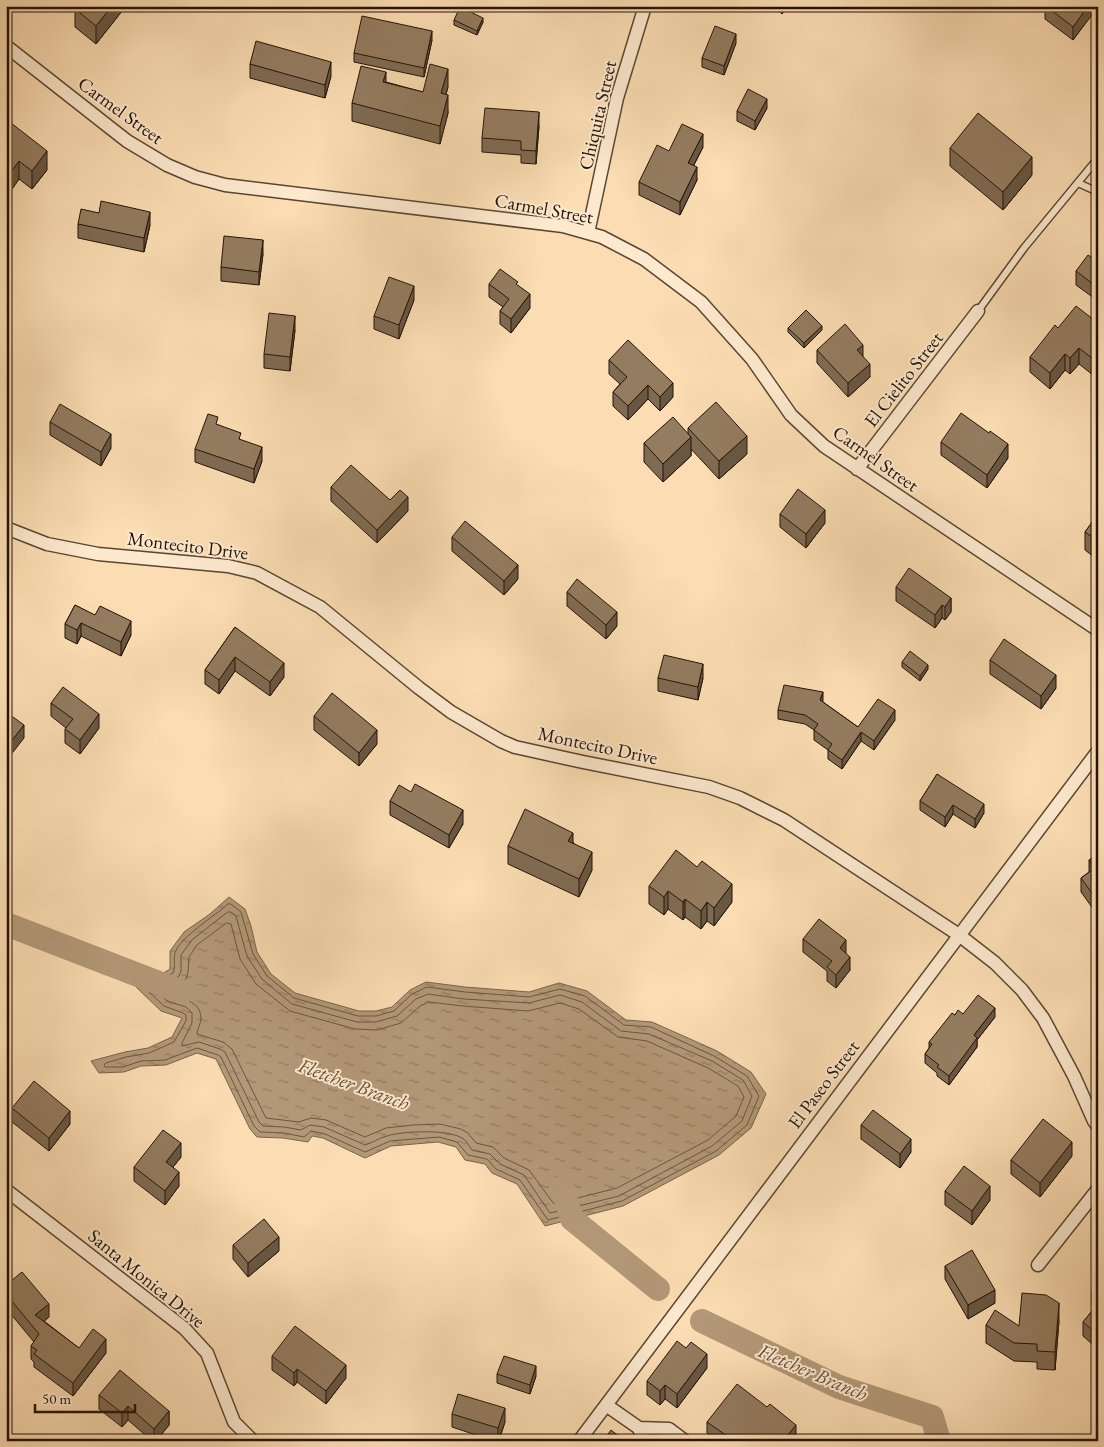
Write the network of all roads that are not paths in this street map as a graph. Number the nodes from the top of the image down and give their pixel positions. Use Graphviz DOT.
graph roads {
  1 [pos="645,6"];
  2 [pos="6,46"];
  3 [pos="1094,163"];
  4 [pos="1078,183"];
  5 [pos="1098,192"];
  6 [pos="588,233"];
  7 [pos="978,311"];
  8 [pos="857,469"];
  9 [pos="6,528"];
  10 [pos="1098,630"];
  11 [pos="1098,751"];
  12 [pos="959,935"];
  13 [pos="1098,1126"];
  14 [pos="1098,1188"];
  15 [pos="6,1190"];
  16 [pos="1038,1265"];
  17 [pos="606,1405"];
  18 [pos="640,1428"];
  19 [pos="253,1441"];
  20 [pos="579,1441"];
  21 [pos="643,1441"];
  22 [pos="685,1441"];
  1 -- 6 [label="street, Chiquita Street"];
  2 -- 6 [label="street, Carmel Street"];
  3 -- 4 [label="lane"];
  4 -- 5 [label="lane"];
  4 -- 7 [label="lane"];
  6 -- 8 [label="street, Carmel Street"];
  7 -- 8 [label="street, El Cielito Street"];
  8 -- 10 [label="street, Carmel Street"];
  9 -- 12 [label="street, Montecito Drive"];
  11 -- 12 [label="street, El Paseo Street"];
  12 -- 13 [label="street, Montecito Drive"];
  12 -- 17 [label="street, El Paseo Street"];
  14 -- 16 [label="street"];
  15 -- 19 [label="street, Santa Monica Drive"];
  17 -- 18 [label="street"];
  17 -- 20 [label="street, El Paseo Street"];
  18 -- 21 [label="street"];
  18 -- 22 [label="street"];
}
